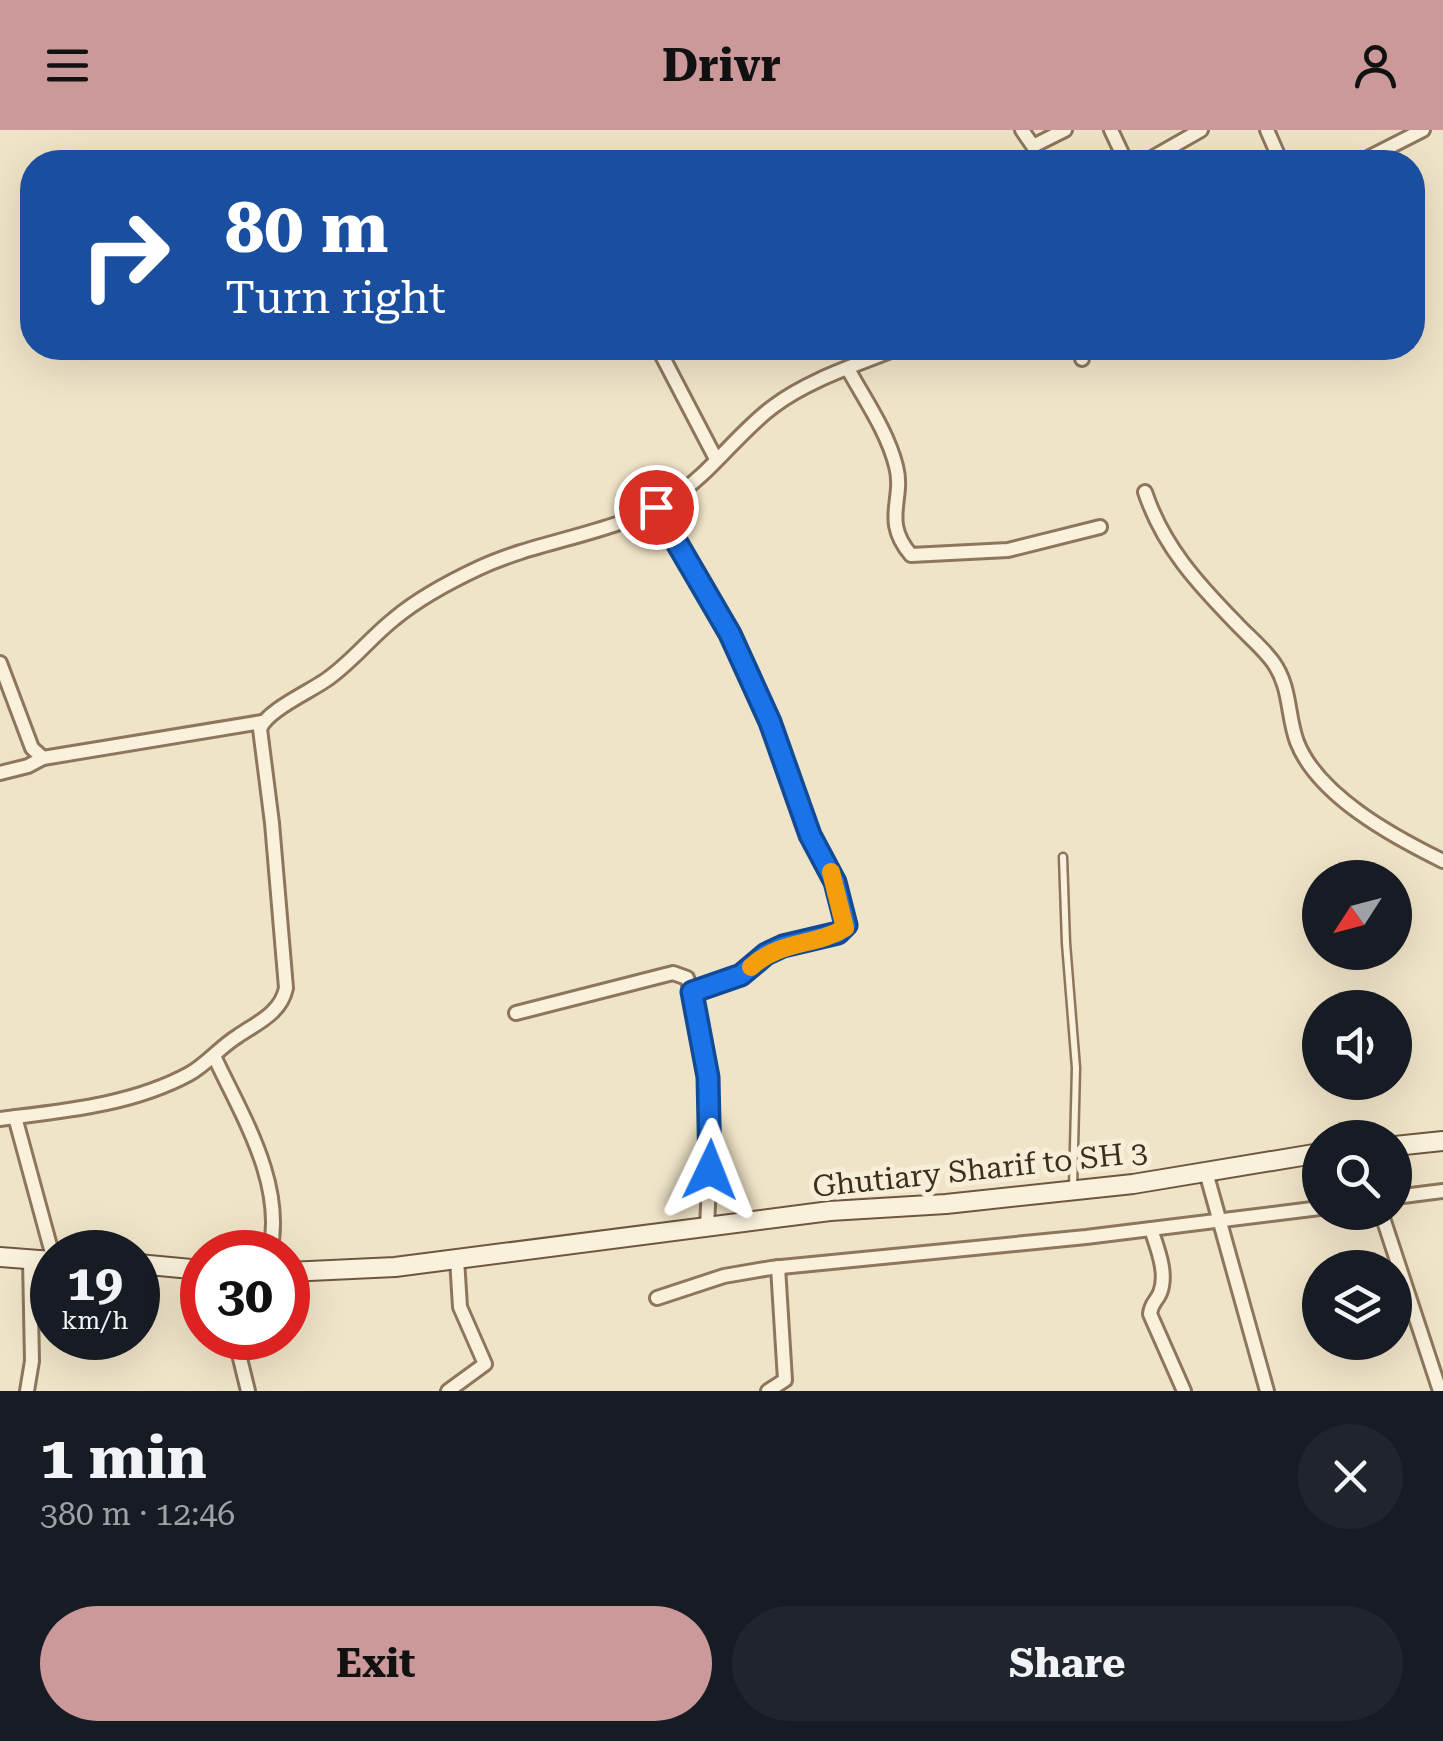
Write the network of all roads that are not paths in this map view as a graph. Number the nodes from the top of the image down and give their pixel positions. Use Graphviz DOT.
graph roads {
  1 [pos="1022,130"];
  2 [pos="1065,130"];
  3 [pos="1201,130"];
  4 [pos="1423,130"];
  5 [pos="1166,150"];
  6 [pos="1384,150"];
  7 [pos="664,360"];
  8 [pos="868,360"];
  9 [pos="848,368"];
  10 [pos="716,459"];
  11 [pos="1145,492"];
  12 [pos="656,507"];
  13 [pos="1100,527"];
  14 [pos="0,662"];
  15 [pos="262,722"];
  16 [pos="43,758"];
  17 [pos="0,772"];
  18 [pos="1063,857"];
  19 [pos="1443,861"];
  20 [pos="692,992"];
  21 [pos="516,1014"];
  22 [pos="214,1056"];
  23 [pos="7,1118"];
  24 [pos="1443,1141"];
  25 [pos="1412,1144"];
  26 [pos="1302,1157"];
  27 [pos="1209,1177"];
  28 [pos="1073,1188"];
  29 [pos="1443,1191"];
  30 [pos="1412,1196"];
  31 [pos="1302,1209"];
  32 [pos="1219,1215"];
  33 [pos="707,1228"];
  34 [pos="1151,1229"];
  35 [pos="44,1230"];
  36 [pos="272,1230"];
  37 [pos="1387,1230"];
  38 [pos="0,1256"];
  39 [pos="456,1259"];
  40 [pos="30,1260"];
  41 [pos="778,1267"];
  42 [pos="310,1271"];
  43 [pos="658,1298"];
  44 [pos="32,1360"];
  45 [pos="240,1360"];
  46 [pos="28,1391"];
  47 [pos="248,1391"];
  48 [pos="448,1391"];
  49 [pos="768,1391"];
  50 [pos="1184,1391"];
  51 [pos="1267,1391"];
  52 [pos="1440,1391"];
  1 -- 2 [label="street"];
  3 -- 5 [label="street"];
  4 -- 6 [label="street"];
  7 -- 10 [label="street"];
  8 -- 9 [label="street"];
  9 -- 10 [label="street"];
  9 -- 13 [label="street"];
  10 -- 12 [label="street"];
  11 -- 19 [label="street"];
  12 -- 15 [label="street"];
  12 -- 20 [label="street"];
  14 -- 16 [label="street"];
  15 -- 16 [label="street"];
  15 -- 22 [label="street"];
  16 -- 17 [label="street"];
  18 -- 28 [label="lane"];
  20 -- 21 [label="street"];
  20 -- 33 [label="street"];
  22 -- 23 [label="street"];
  22 -- 36 [label="street"];
  23 -- 35 [label="street"];
  24 -- 25 [label="main road"];
  26 -- 27 [label="main road, Ghutiary Sharif to SH 3"];
  27 -- 28 [label="main road, Ghutiary Sharif to SH 3"];
  27 -- 32 [label="street"];
  28 -- 33 [label="main road, Ghutiary Sharif to SH 3"];
  29 -- 30 [label="street"];
  31 -- 32 [label="street"];
  32 -- 34 [label="street"];
  32 -- 51 [label="street"];
  33 -- 39 [label="main road, Ghutiary Sharif to SH 3"];
  34 -- 41 [label="street"];
  34 -- 50 [label="street"];
  37 -- 52 [label="street"];
  38 -- 40 [label="main road"];
  39 -- 42 [label="main road, Ghutiary Sharif to SH 3"];
  39 -- 48 [label="street"];
  41 -- 43 [label="street"];
  41 -- 49 [label="street"];
  44 -- 46 [label="street"];
  45 -- 47 [label="street"];
}
